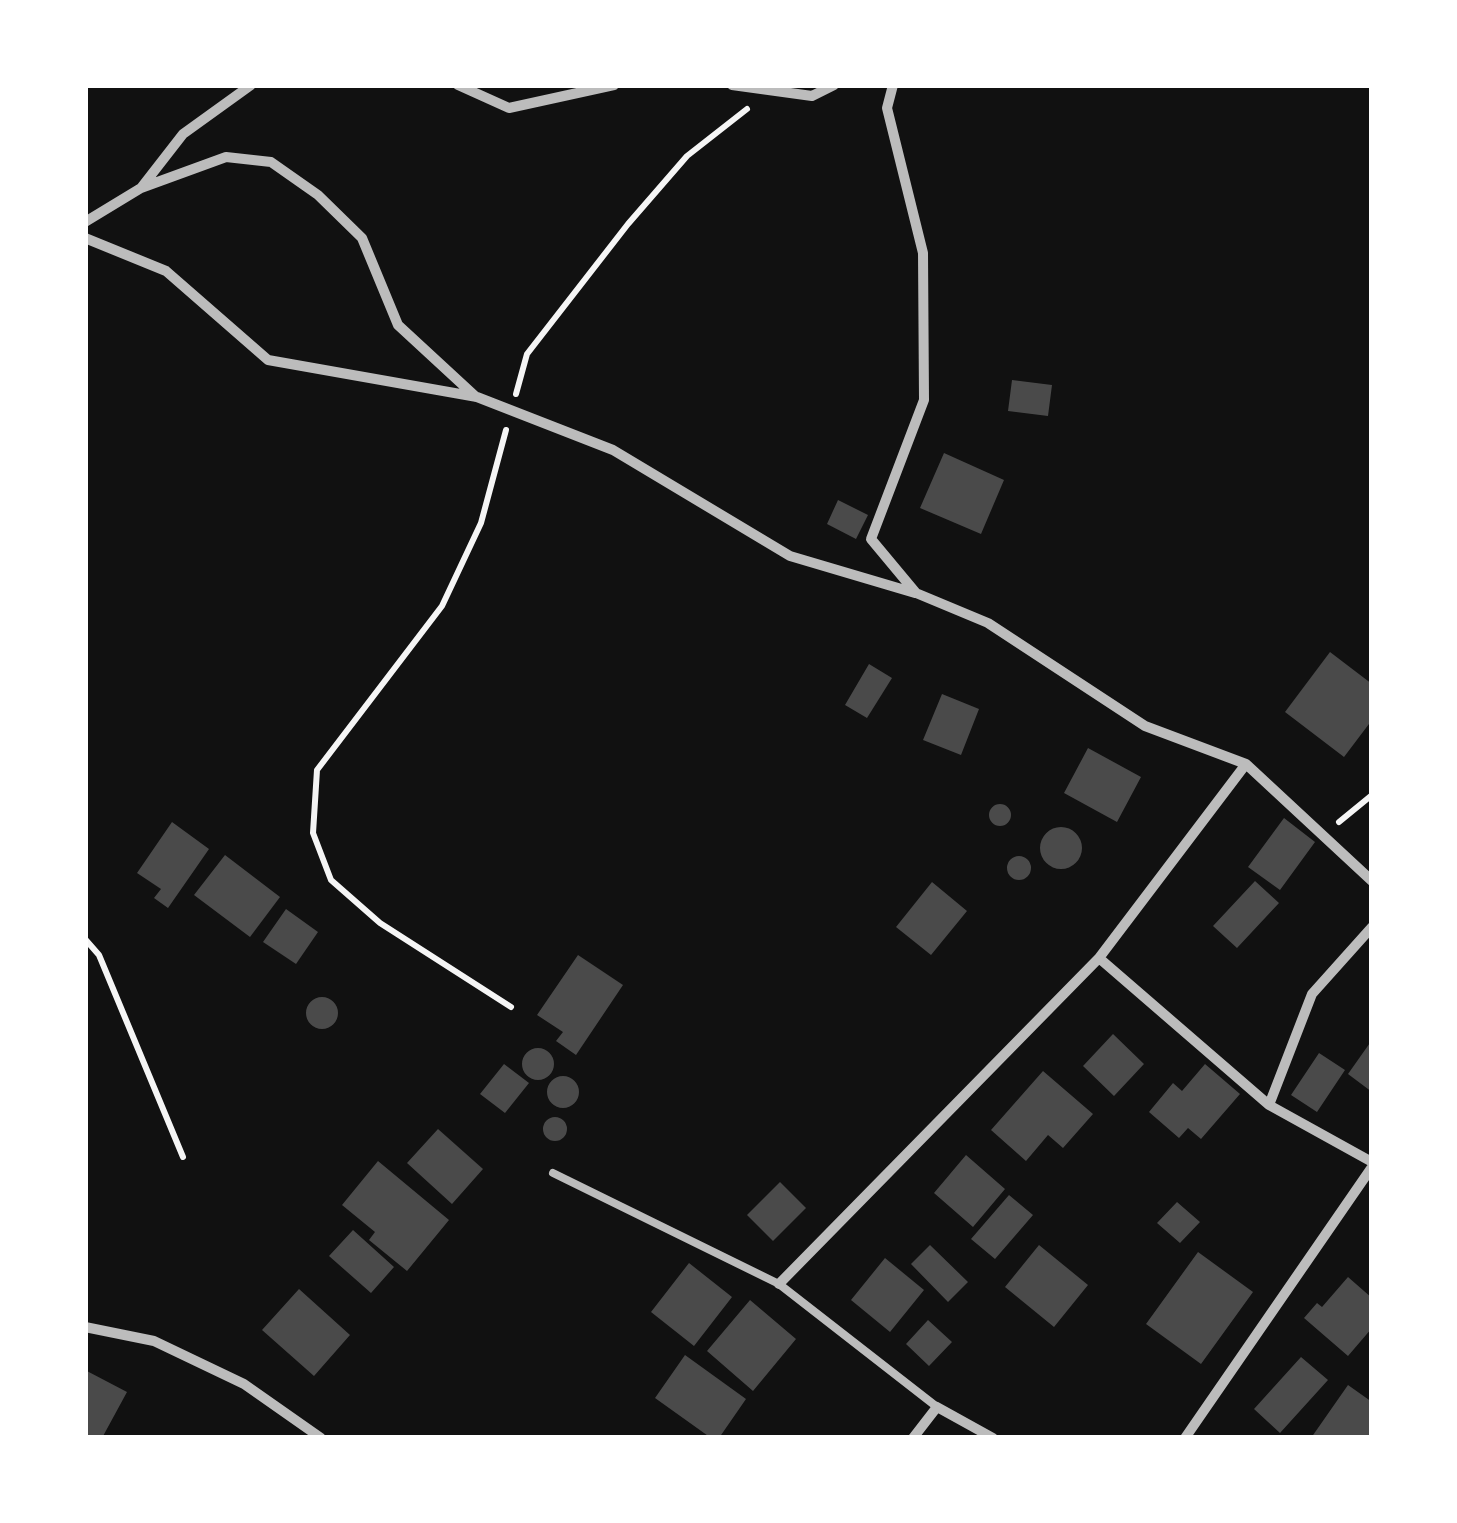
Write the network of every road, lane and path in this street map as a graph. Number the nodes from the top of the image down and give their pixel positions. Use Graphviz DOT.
graph roads {
  1 [pos="251,85"];
  2 [pos="458,85"];
  3 [pos="614,85"];
  4 [pos="732,85"];
  5 [pos="834,85"];
  6 [pos="894,85"];
  7 [pos="770,90"];
  8 [pos="141,188"];
  9 [pos="85,222"];
  10 [pos="85,238"];
  11 [pos="477,398"];
  12 [pos="512,410"];
  13 [pos="916,593"];
  14 [pos="1246,764"];
  15 [pos="1372,795"];
  16 [pos="1322,836"];
  17 [pos="1372,881"];
  18 [pos="1372,927"];
  19 [pos="85,939"];
  20 [pos="1099,958"];
  21 [pos="510,1007"];
  22 [pos="1269,1106"];
  23 [pos="184,1157"];
  24 [pos="1372,1164"];
  25 [pos="553,1173"];
  26 [pos="779,1284"];
  27 [pos="85,1326"];
  28 [pos="937,1407"];
  29 [pos="322,1438"];
  30 [pos="913,1438"];
  31 [pos="993,1438"];
  32 [pos="1185,1438"];
  1 -- 8 [label="street"];
  2 -- 3 [label="street"];
  4 -- 7 [label="street"];
  5 -- 7 [label="street"];
  6 -- 13 [label="street"];
  7 -- 12 [label="path"];
  8 -- 9 [label="street"];
  8 -- 11 [label="street"];
  10 -- 11 [label="street"];
  11 -- 12 [label="street"];
  12 -- 13 [label="street"];
  12 -- 21 [label="path"];
  13 -- 14 [label="street"];
  14 -- 16 [label="street"];
  14 -- 20 [label="street"];
  15 -- 16 [label="path"];
  16 -- 17 [label="street"];
  18 -- 22 [label="street"];
  19 -- 23 [label="path"];
  20 -- 22 [label="street"];
  20 -- 26 [label="street"];
  22 -- 24 [label="street"];
  24 -- 32 [label="street"];
  25 -- 26 [label="lane"];
  26 -- 28 [label="lane"];
  27 -- 29 [label="street"];
  28 -- 30 [label="street"];
  28 -- 31 [label="street"];
}
